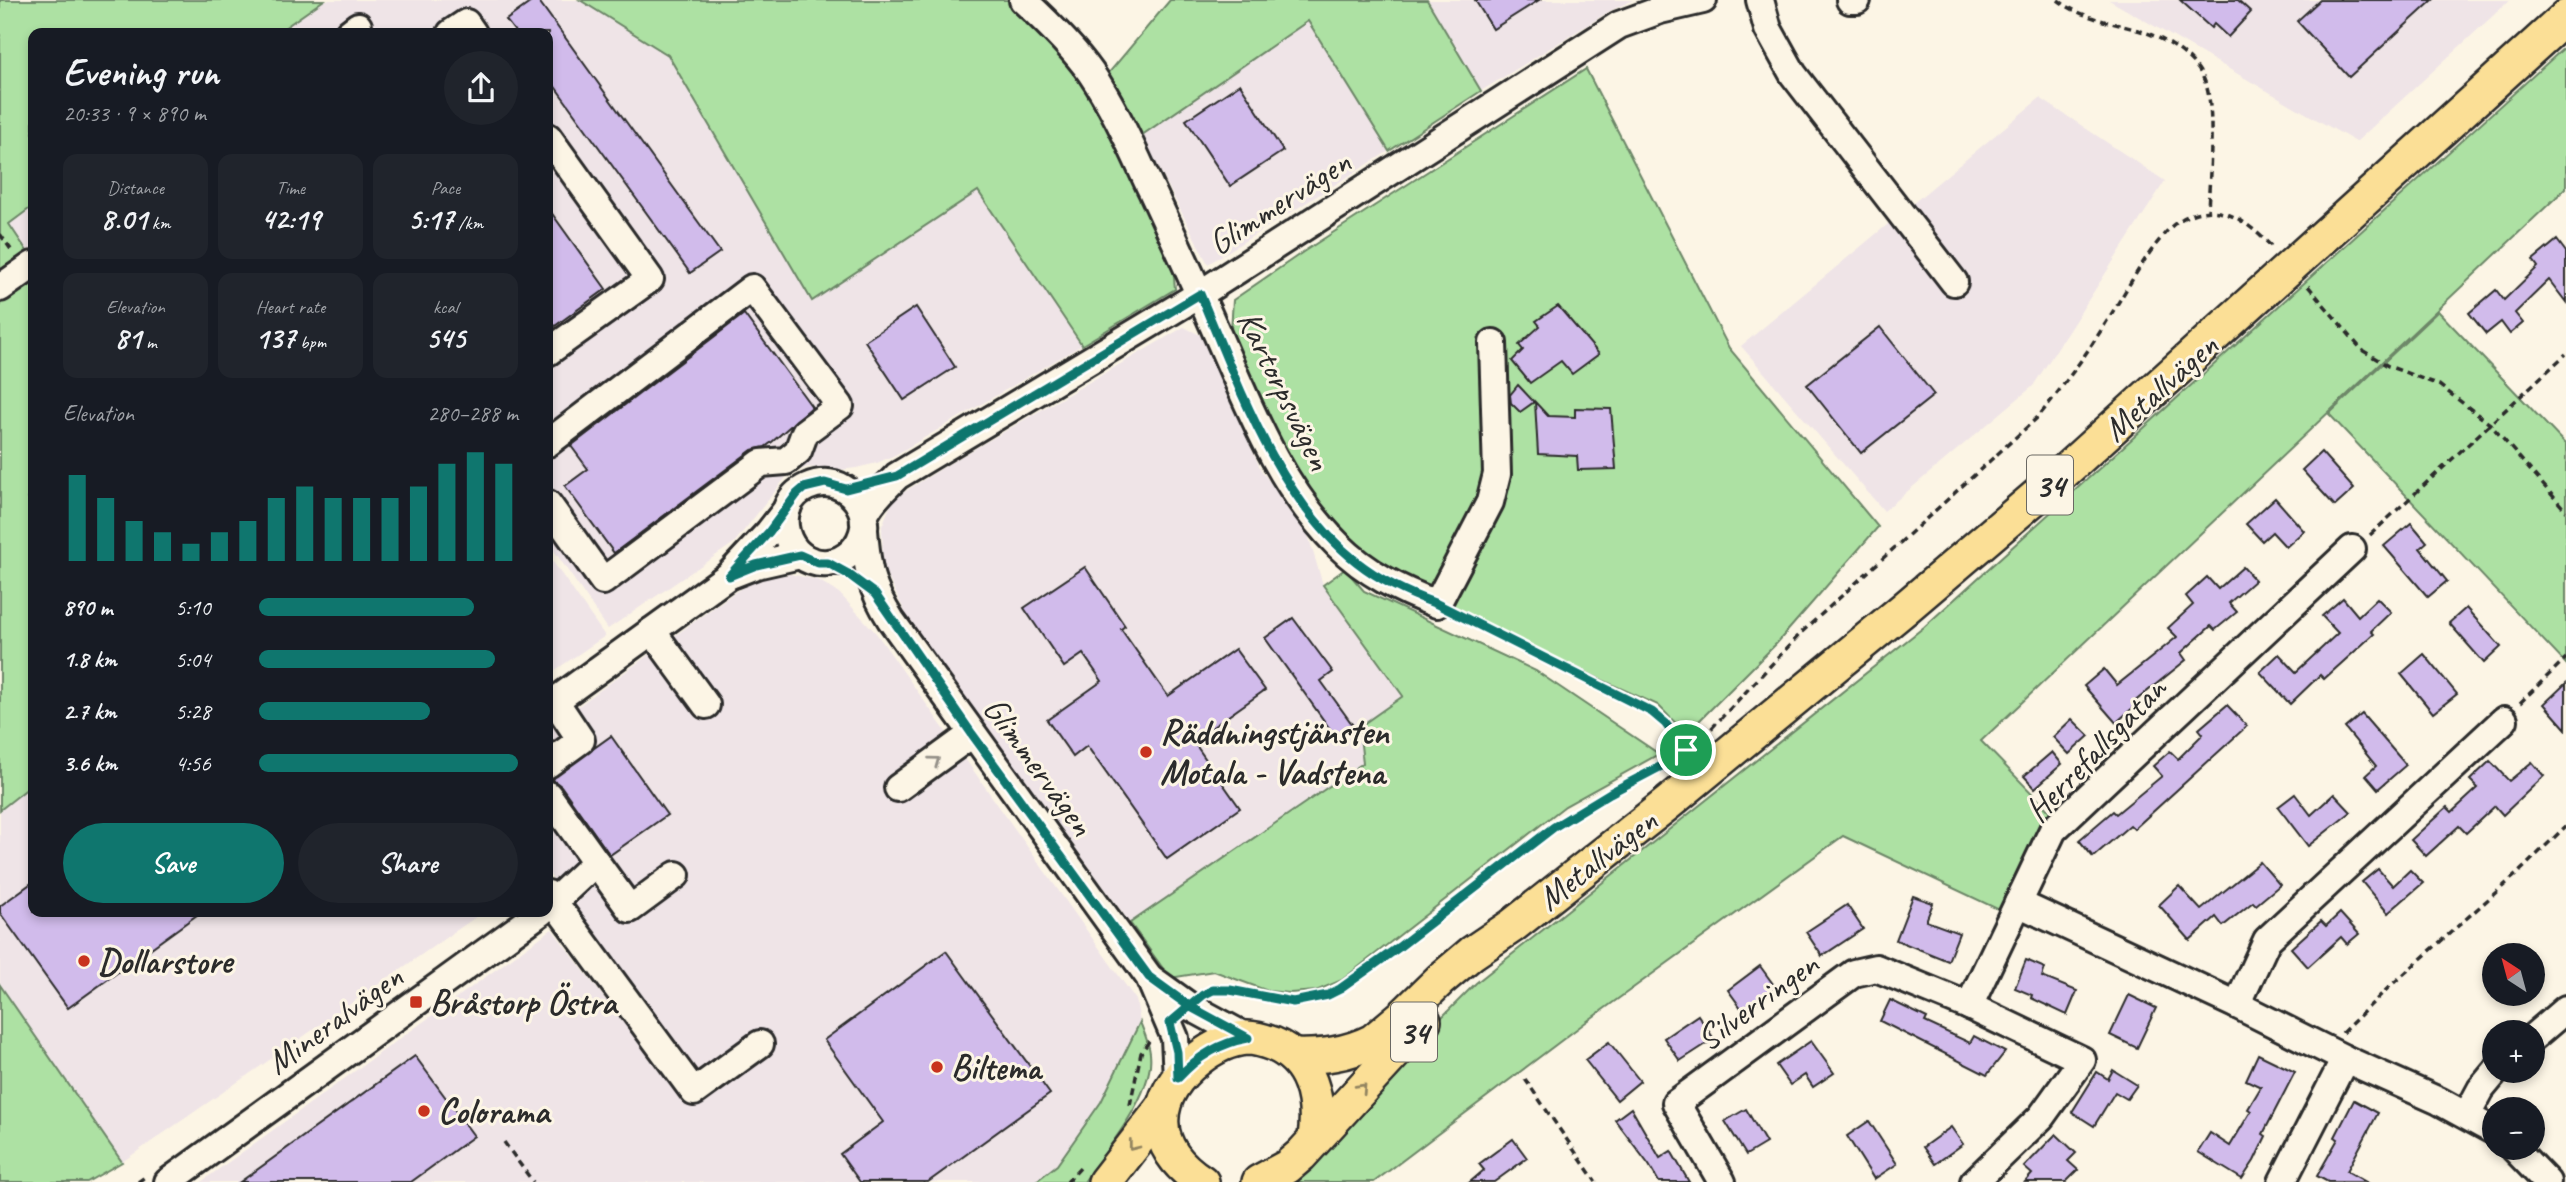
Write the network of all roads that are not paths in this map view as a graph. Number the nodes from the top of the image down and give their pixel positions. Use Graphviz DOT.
graph roads {
  1 [pos="1023,0"];
  2 [pos="1703,0"];
  3 [pos="1760,0"];
  4 [pos="1850,0"];
  5 [pos="1857,0"];
  6 [pos="2566,17"];
  7 [pos="553,144"];
  8 [pos="28,268"];
  9 [pos="1954,282"];
  10 [pos="0,288"];
  11 [pos="1200,294"];
  12 [pos="1493,343"];
  13 [pos="553,348"];
  14 [pos="553,439"];
  15 [pos="786,461"];
  16 [pos="897,476"];
  17 [pos="804,488"];
  18 [pos="846,489"];
  19 [pos="787,509"];
  20 [pos="553,511"];
  21 [pos="864,524"];
  22 [pos="2352,549"];
  23 [pos="800,555"];
  24 [pos="828,563"];
  25 [pos="729,576"];
  26 [pos="875,594"];
  27 [pos="652,631"];
  28 [pos="553,702"];
  29 [pos="553,705"];
  30 [pos="706,705"];
  31 [pos="2504,719"];
  32 [pos="972,734"];
  33 [pos="553,760"];
  34 [pos="898,788"];
  35 [pos="553,802"];
  36 [pos="596,862"];
  37 [pos="676,875"];
  38 [pos="553,900"];
  39 [pos="2018,903"];
  40 [pos="553,910"];
  41 [pos="531,917"];
  42 [pos="1512,926"];
  43 [pos="2237,1005"];
  44 [pos="1969,1006"];
  45 [pos="2566,1009"];
  46 [pos="1179,1015"];
  47 [pos="2545,1027"];
  48 [pos="1248,1038"];
  49 [pos="760,1044"];
  50 [pos="2336,1055"];
  51 [pos="1293,1056"];
  52 [pos="1178,1078"];
  53 [pos="2486,1083"];
  54 [pos="1145,1108"];
  55 [pos="2467,1115"];
  56 [pos="2482,1124"];
  57 [pos="1315,1138"];
  58 [pos="2526,1160"];
  59 [pos="202,1172"];
  60 [pos="1095,1172"];
  61 [pos="168,1182"];
  62 [pos="1200,1182"];
  63 [pos="1259,1182"];
  64 [pos="1722,1182"];
  65 [pos="1974,1182"];
  66 [pos="2282,1182"];
  67 [pos="2547,1182"];
  1 -- 11 [label="street, Kartorpsvägen"];
  2 -- 11 [label="street, Glimmervägen"];
  3 -- 9 [label="street"];
  4 -- 5 [label="street"];
  6 -- 42 [label="main road, Metallvägen / 34"];
  7 -- 13 [label="street"];
  8 -- 10 [label="street"];
  11 -- 12 [label="street, Kartorpsvägen"];
  11 -- 16 [label="street, Glimmervägen"];
  14 -- 15 [label="street"];
  15 -- 17 [label="street"];
  15 -- 20 [label="street"];
  16 -- 18 [label="street, Glimmervägen"];
  16 -- 21 [label="street, Glimmervägen"];
  17 -- 18 [label="street, Glimmervägen"];
  17 -- 19 [label="street"];
  18 -- 21 [label="street, Glimmervägen"];
  19 -- 23 [label="street"];
  19 -- 25 [label="street"];
  21 -- 24 [label="street, Glimmervägen"];
  21 -- 26 [label="street, Glimmervägen"];
  22 -- 39 [label="street, Herrefallsgatan"];
  23 -- 24 [label="street, Glimmervägen"];
  23 -- 25 [label="street"];
  24 -- 26 [label="street, Glimmervägen"];
  25 -- 27 [label="street"];
  26 -- 32 [label="street, Glimmervägen"];
  27 -- 28 [label="street"];
  27 -- 30 [label="street"];
  29 -- 33 [label="street"];
  31 -- 43 [label="street"];
  34 -- 32 [label="street, one-way"];
  32 -- 46 [label="street, Glimmervägen"];
  35 -- 36 [label="street"];
  36 -- 37 [label="street"];
  36 -- 38 [label="street, Mineralvägen"];
  39 -- 43 [label="street"];
  39 -- 44 [label="street"];
  40 -- 49 [label="street"];
  41 -- 59 [label="street, Mineralvägen"];
  42 -- 51 [label="main road, Metallvägen / 34"];
  57 -- 42 [label="main road, Metallvägen / 34, one-way"];
  43 -- 50 [label="street"];
  44 -- 64 [label="street, Silverringen"];
  44 -- 65 [label="street, Silverringen"];
  45 -- 47 [label="street"];
  46 -- 48 [label="street"];
  46 -- 52 [label="street, Glimmervägen"];
  48 -- 51 [label="main road, 34"];
  48 -- 52 [label="main road"];
  50 -- 55 [label="street"];
  50 -- 66 [label="street"];
  51 -- 57 [label="main road"];
  52 -- 54 [label="main road"];
  53 -- 55 [label="street"];
  54 -- 60 [label="main road, one-way"];
  54 -- 62 [label="main road"];
  55 -- 56 [label="street"];
  57 -- 63 [label="main road, 34"];
  58 -- 67 [label="street"];
  59 -- 61 [label="street, Mineralvägen"];
}
